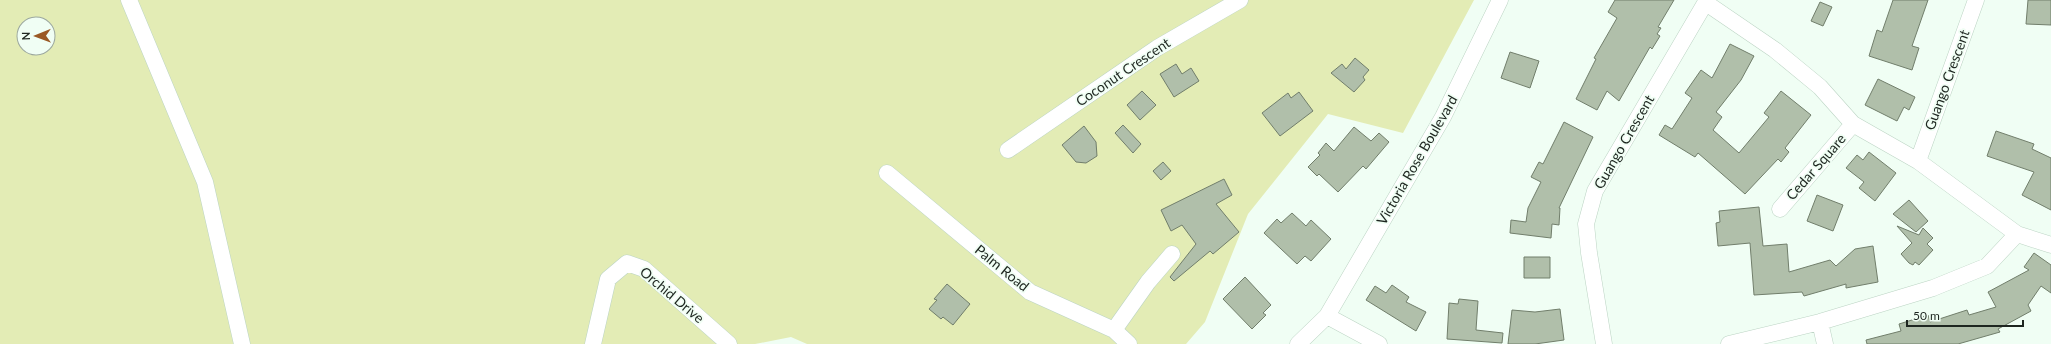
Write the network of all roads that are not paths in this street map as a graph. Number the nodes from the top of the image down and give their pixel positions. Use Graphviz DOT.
graph roads {
  1 [pos="129,0"];
  2 [pos="1240,0"];
  3 [pos="1500,0"];
  4 [pos="1976,0"];
  5 [pos="1706,2"];
  6 [pos="1853,124"];
  7 [pos="1008,150"];
  8 [pos="1918,161"];
  9 [pos="887,173"];
  10 [pos="1780,209"];
  11 [pos="2017,234"];
  12 [pos="2051,246"];
  13 [pos="1172,254"];
  14 [pos="1327,316"];
  15 [pos="1820,322"];
  16 [pos="1114,330"];
  17 [pos="242,344"];
  18 [pos="593,344"];
  19 [pos="729,344"];
  20 [pos="1129,344"];
  21 [pos="1298,344"];
  22 [pos="1379,344"];
  23 [pos="1604,344"];
  24 [pos="1729,344"];
  25 [pos="1825,344"];
  1 -- 17 [label="street"];
  2 -- 7 [label="street, Coconut Crescent"];
  3 -- 14 [label="street, Victoria Rose Boulevard"];
  4 -- 8 [label="street, Guango Crescent"];
  5 -- 6 [label="street"];
  5 -- 23 [label="street, Guango Crescent"];
  6 -- 8 [label="street"];
  6 -- 10 [label="street, Cedar Square"];
  8 -- 11 [label="street"];
  9 -- 16 [label="street, Palm Road"];
  11 -- 12 [label="street"];
  11 -- 15 [label="street"];
  13 -- 16 [label="street"];
  14 -- 21 [label="street, Victoria Rose Boulevard"];
  14 -- 22 [label="street"];
  15 -- 24 [label="street"];
  15 -- 25 [label="street"];
  16 -- 20 [label="street, Palm Road"];
  18 -- 19 [label="street, Orchid Drive"];
}
